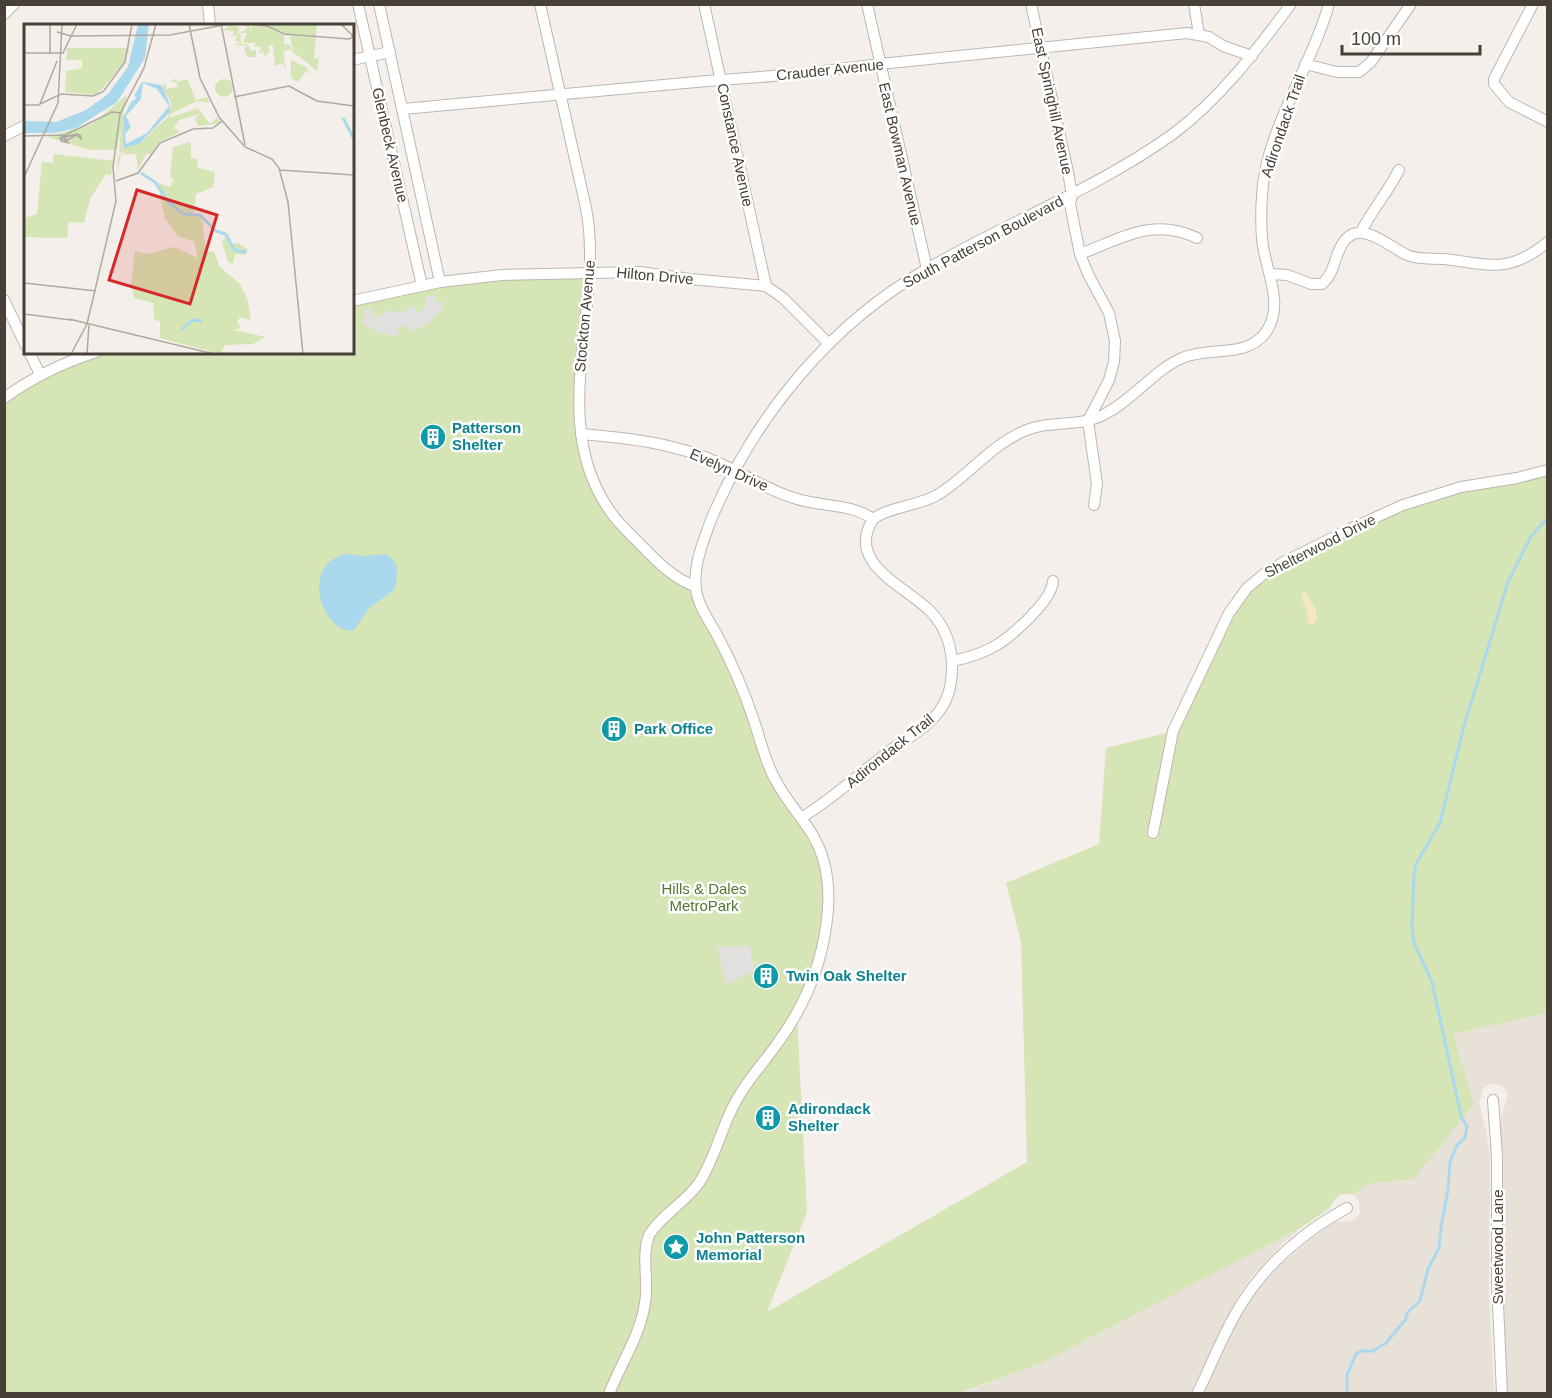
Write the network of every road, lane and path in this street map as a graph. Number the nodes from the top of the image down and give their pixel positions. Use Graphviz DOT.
graph roads {
  1 [pos="14,4"];
  2 [pos="208,4"];
  3 [pos="358,4"];
  4 [pos="379,4"];
  5 [pos="540,4"];
  6 [pos="704,4"];
  7 [pos="867,4"];
  8 [pos="1031,4"];
  9 [pos="1194,4"];
  10 [pos="1291,4"];
  11 [pos="1329,4"];
  12 [pos="1411,4"];
  13 [pos="1533,4"];
  14 [pos="4,14"];
  15 [pos="210,24"];
  16 [pos="1199,34"];
  17 [pos="1040,47"];
  18 [pos="390,52"];
  19 [pos="370,56"];
  20 [pos="1252,57"];
  21 [pos="354,60"];
  22 [pos="880,64"];
  23 [pos="1305,64"];
  24 [pos="721,80"];
  25 [pos="560,95"];
  26 [pos="403,109"];
  27 [pos="1548,123"];
  28 [pos="24,126"];
  29 [pos="4,136"];
  30 [pos="1399,170"];
  31 [pos="1072,195"];
  32 [pos="1361,232"];
  33 [pos="1197,238"];
  34 [pos="1548,242"];
  35 [pos="1080,254"];
  36 [pos="927,268"];
  37 [pos="590,273"];
  38 [pos="1270,274"];
  39 [pos="440,282"];
  40 [pos="422,286"];
  41 [pos="766,286"];
  42 [pos="4,300"];
  43 [pos="354,301"];
  44 [pos="24,342"];
  45 [pos="829,344"];
  46 [pos="29,354"];
  47 [pos="90,354"];
  48 [pos="40,374"];
  49 [pos="4,398"];
  50 [pos="1088,421"];
  51 [pos="581,434"];
  52 [pos="1548,470"];
  53 [pos="735,471"];
  54 [pos="1094,505"];
  55 [pos="873,519"];
  56 [pos="1053,581"];
  57 [pos="695,586"];
  58 [pos="952,661"];
  59 [pos="801,818"];
  60 [pos="1153,833"];
  61 [pos="1493,1101"];
  62 [pos="1347,1208"];
  63 [pos="609,1394"];
  64 [pos="1197,1394"];
  65 [pos="1502,1394"];
  1 -- 14 [label="street"];
  2 -- 15 [label="street"];
  3 -- 19 [label="street, Glenbeck Avenue"];
  4 -- 18 [label="street, Glenbeck Avenue"];
  5 -- 25 [label="street, Stockton Avenue"];
  6 -- 24 [label="street, Constance Avenue"];
  7 -- 22 [label="street, East Bowman Avenue"];
  8 -- 17 [label="street, East Springhill Avenue"];
  9 -- 16 [label="street"];
  10 -- 20 [label="street, South Patterson Boulevard"];
  11 -- 23 [label="street, Adirondack Trail"];
  12 -- 23 [label="street"];
  13 -- 27 [label="street"];
  16 -- 17 [label="street, Crauder Avenue"];
  16 -- 20 [label="street, Crauder Avenue"];
  17 -- 22 [label="street, Crauder Avenue"];
  17 -- 31 [label="street, East Springhill Avenue"];
  18 -- 19 [label="street"];
  18 -- 26 [label="street, Glenbeck Avenue"];
  19 -- 21 [label="street"];
  19 -- 40 [label="street, Glenbeck Avenue"];
  20 -- 31 [label="street, South Patterson Boulevard"];
  22 -- 24 [label="street, Crauder Avenue"];
  22 -- 36 [label="street, East Bowman Avenue"];
  23 -- 38 [label="street, Adirondack Trail"];
  24 -- 25 [label="street, Crauder Avenue"];
  24 -- 41 [label="street, Constance Avenue"];
  25 -- 26 [label="street, Crauder Avenue"];
  25 -- 37 [label="street, Stockton Avenue"];
  26 -- 39 [label="street, Glenbeck Avenue"];
  28 -- 29 [label="street"];
  30 -- 32 [label="street"];
  31 -- 35 [label="street, East Springhill Avenue"];
  31 -- 36 [label="street, South Patterson Boulevard"];
  32 -- 34 [label="street"];
  32 -- 38 [label="street"];
  33 -- 35 [label="street"];
  35 -- 50 [label="street, East Springhill Avenue"];
  36 -- 45 [label="street, South Patterson Boulevard"];
  37 -- 39 [label="street, Hilton Drive"];
  37 -- 41 [label="street, Hilton Drive"];
  37 -- 51 [label="street, Stockton Avenue"];
  38 -- 50 [label="street, Adirondack Trail"];
  39 -- 40 [label="street, Hilton Drive"];
  40 -- 43 [label="street, Hilton Drive"];
  41 -- 45 [label="street"];
  42 -- 44 [label="street"];
  45 -- 53 [label="street, South Patterson Boulevard"];
  46 -- 48 [label="street"];
  47 -- 48 [label="street"];
  48 -- 49 [label="street"];
  50 -- 54 [label="street"];
  50 -- 55 [label="street, Adirondack Trail"];
  51 -- 53 [label="street, Evelyn Drive"];
  51 -- 57 [label="street, Stockton Avenue"];
  52 -- 60 [label="street, Shelterwood Drive"];
  53 -- 55 [label="street, Evelyn Drive"];
  53 -- 57 [label="street, South Patterson Boulevard"];
  55 -- 58 [label="street, Adirondack Trail"];
  56 -- 58 [label="street"];
  57 -- 59 [label="street, South Patterson Boulevard"];
  58 -- 59 [label="street, Adirondack Trail"];
  59 -- 63 [label="street, South Patterson Boulevard"];
  61 -- 65 [label="street, Sweetwood Lane"];
  62 -- 64 [label="street"];
}
